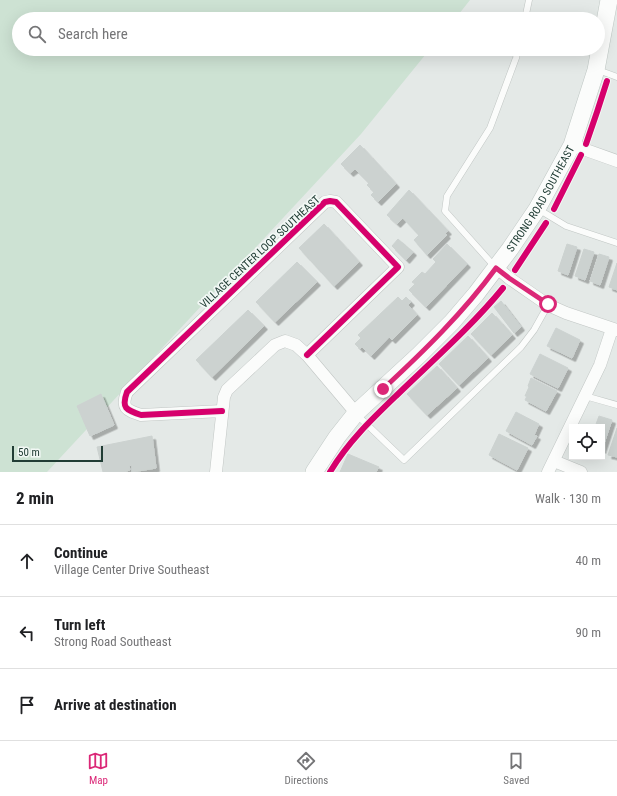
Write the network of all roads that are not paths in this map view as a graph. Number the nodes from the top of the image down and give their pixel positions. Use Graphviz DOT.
graph roads {
  1 [pos="529,0"];
  2 [pos="609,0"];
  3 [pos="526,12"];
  4 [pos="605,22"];
  5 [pos="516,56"];
  6 [pos="599,56"];
  7 [pos="596,70"];
  8 [pos="617,77"];
  9 [pos="572,145"];
  10 [pos="617,161"];
  11 [pos="537,209"];
  12 [pos="617,243"];
  13 [pos="496,268"];
  14 [pos="548,304"];
  15 [pos="614,330"];
  16 [pos="307,355"];
  17 [pos="585,396"];
  18 [pos="617,405"];
  19 [pos="222,411"];
  20 [pos="356,413"];
  21 [pos="551,467"];
  22 [pos="216,472"];
  23 [pos="314,472"];
  24 [pos="581,472"];
  1 -- 3 [label="lane"];
  2 -- 4 [label="street, STRONG ROAD SOUTHEAST"];
  5 -- 13 [label="lane"];
  6 -- 7 [label="street, STRONG ROAD SOUTHEAST"];
  7 -- 8 [label="lane"];
  7 -- 9 [label="street, STRONG ROAD SOUTHEAST"];
  9 -- 10 [label="street"];
  9 -- 11 [label="street, STRONG ROAD SOUTHEAST"];
  11 -- 12 [label="lane"];
  11 -- 13 [label="street, STRONG ROAD SOUTHEAST"];
  13 -- 14 [label="street"];
  13 -- 20 [label="street, STRONG ROAD SOUTHEAST"];
  14 -- 15 [label="street"];
  14 -- 20 [label="lane"];
  15 -- 17 [label="street"];
  16 -- 19 [label="street"];
  16 -- 19 [label="street, VILLAGE CENTER LOOP SOUTHEAST"];
  16 -- 20 [label="street"];
  17 -- 18 [label="lane"];
  17 -- 21 [label="street"];
  19 -- 22 [label="street"];
  20 -- 23 [label="street, STRONG ROAD SOUTHEAST"];
  21 -- 24 [label="street"];
}
